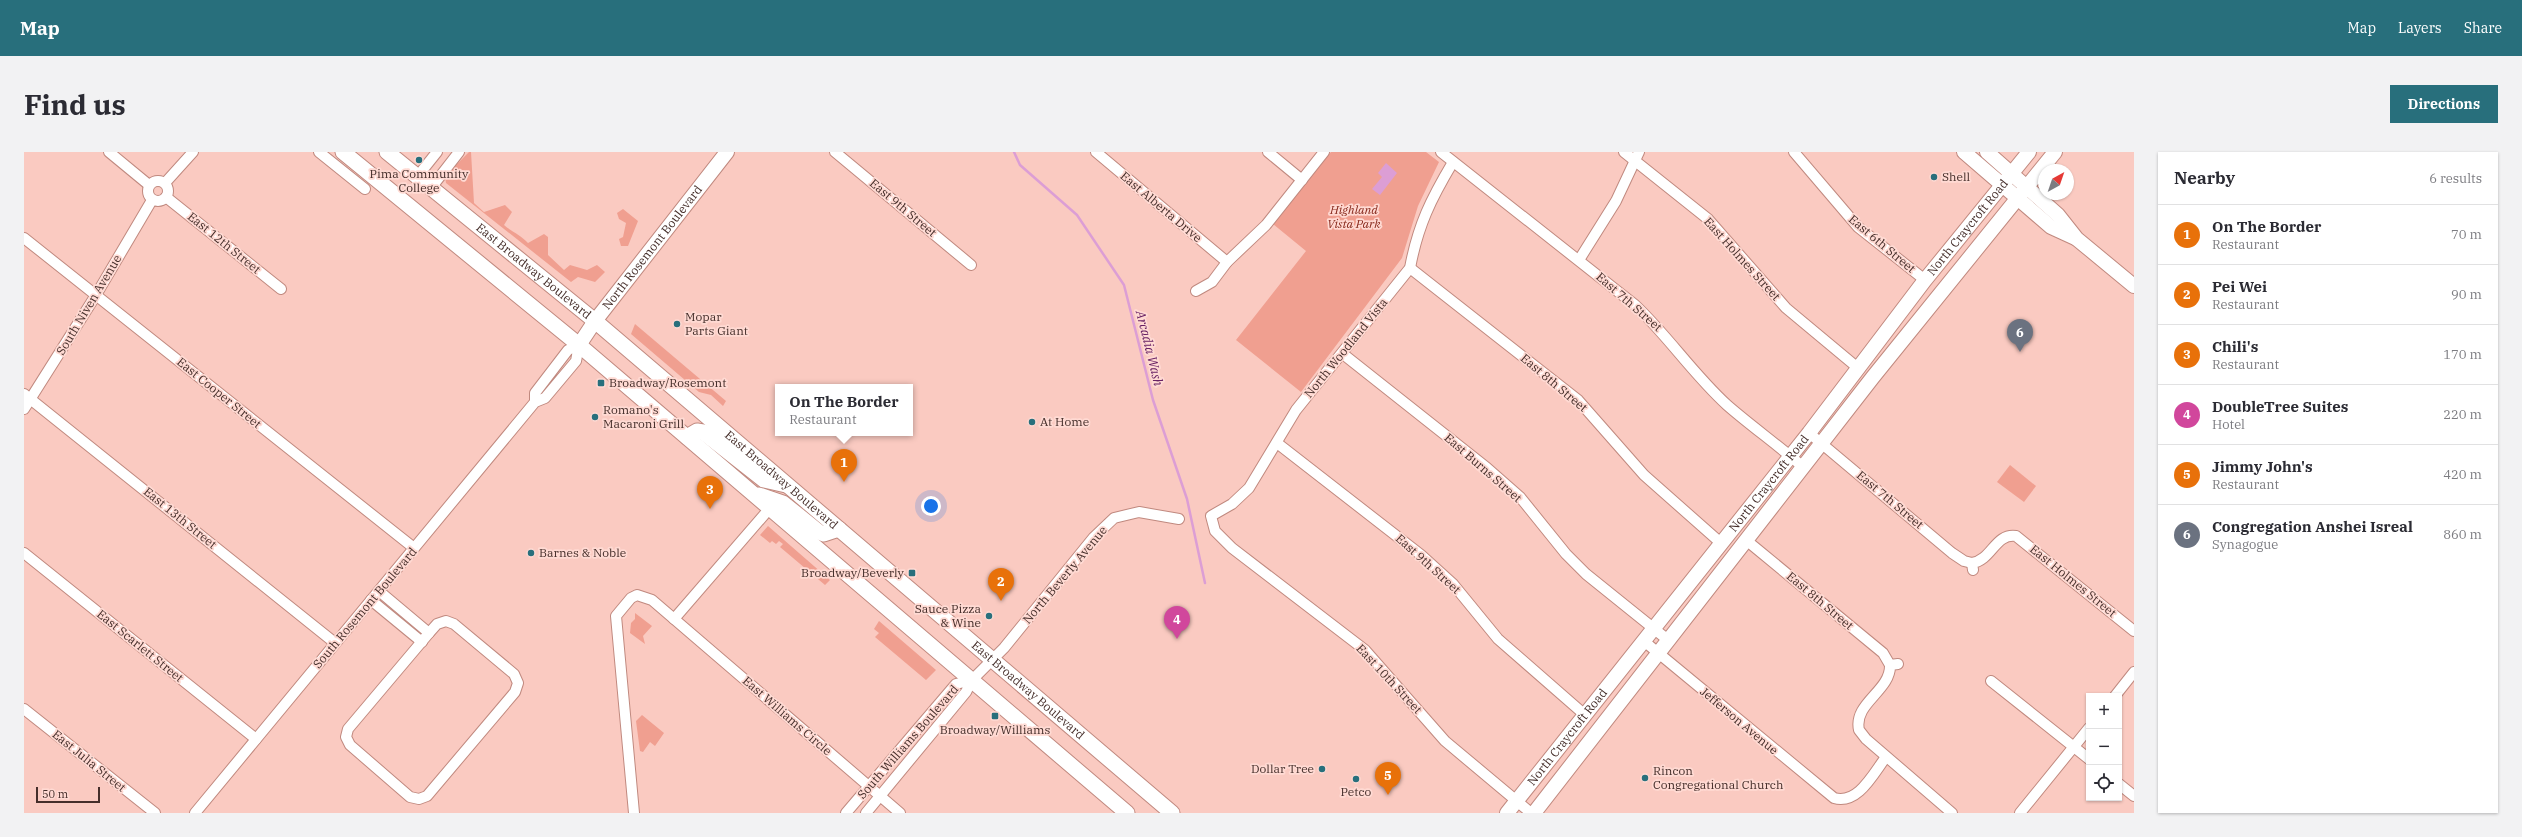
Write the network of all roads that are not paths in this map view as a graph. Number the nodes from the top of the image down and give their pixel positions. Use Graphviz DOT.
graph roads {
  1 [pos="109,152"];
  2 [pos="193,152"];
  3 [pos="319,152"];
  4 [pos="343,152"];
  5 [pos="387,152"];
  6 [pos="438,152"];
  7 [pos="458,152"];
  8 [pos="728,152"];
  9 [pos="835,152"];
  10 [pos="1096,152"];
  11 [pos="1268,152"];
  12 [pos="1324,152"];
  13 [pos="1442,152"];
  14 [pos="1624,152"];
  15 [pos="1794,152"];
  16 [pos="1964,152"];
  17 [pos="1987,152"];
  18 [pos="2029,152"];
  19 [pos="2055,152"];
  20 [pos="1636,156"];
  21 [pos="1453,162"];
  22 [pos="2011,174"];
  23 [pos="417,177"];
  24 [pos="1302,180"];
  25 [pos="165,183"];
  26 [pos="149,185"];
  27 [pos="2002,185"];
  28 [pos="2027,187"];
  29 [pos="430,188"];
  30 [pos="365,189"];
  31 [pos="166,197"];
  32 [pos="2018,198"];
  33 [pos="152,200"];
  34 [pos="24,238"];
  35 [pos="2077,239"];
  36 [pos="1579,260"];
  37 [pos="1227,262"];
  38 [pos="971,265"];
  39 [pos="1410,268"];
  40 [pos="1925,280"];
  41 [pos="2134,286"];
  42 [pos="281,289"];
  43 [pos="1196,292"];
  44 [pos="96,295"];
  45 [pos="595,321"];
  46 [pos="579,345"];
  47 [pos="1343,354"];
  48 [pos="1858,368"];
  49 [pos="28,397"];
  50 [pos="24,410"];
  51 [pos="1810,433"];
  52 [pos="687,437"];
  53 [pos="1277,442"];
  54 [pos="1822,444"];
  55 [pos="1791,456"];
  56 [pos="1803,467"];
  57 [pos="787,485"];
  58 [pos="750,492"];
  59 [pos="770,508"];
  60 [pos="1211,516"];
  61 [pos="1179,519"];
  62 [pos="839,529"];
  63 [pos="2009,536"];
  64 [pos="1746,540"];
  65 [pos="1722,544"];
  66 [pos="414,548"];
  67 [pos="24,553"];
  68 [pos="379,591"];
  69 [pos="371,600"];
  70 [pos="674,619"];
  71 [pos="1655,629"];
  72 [pos="2134,631"];
  73 [pos="429,633"];
  74 [pos="1668,640"];
  75 [pos="422,642"];
  76 [pos="1645,642"];
  77 [pos="336,643"];
  78 [pos="1657,653"];
  79 [pos="993,660"];
  80 [pos="2134,672"];
  81 [pos="972,680"];
  82 [pos="1991,681"];
  83 [pos="2117,693"];
  84 [pos="24,709"];
  85 [pos="1585,714"];
  86 [pos="2088,729"];
  87 [pos="256,739"];
  88 [pos="2074,746"];
  89 [pos="2086,756"];
  90 [pos="1886,757"];
  91 [pos="869,786"];
  92 [pos="2122,786"];
  93 [pos="880,796"];
  94 [pos="2134,796"];
  95 [pos="1517,801"];
  96 [pos="155,813"];
  97 [pos="195,813"];
  98 [pos="634,813"];
  99 [pos="846,813"];
  100 [pos="866,813"];
  101 [pos="900,813"];
  102 [pos="1127,813"];
  103 [pos="1172,813"];
  104 [pos="1508,813"];
  105 [pos="1532,813"];
  106 [pos="1952,813"];
  107 [pos="2020,813"];
  1 -- 26 [label="street"];
  2 -- 25 [label="street"];
  3 -- 30 [label="street"];
  4 -- 46 [label="main road"];
  5 -- 23 [label="main road, East Broadway Boulevard"];
  6 -- 23 [label="street"];
  7 -- 29 [label="street"];
  8 -- 45 [label="main road, North Rosemont Boulevard"];
  9 -- 38 [label="street, East 9th Street"];
  10 -- 37 [label="street, East Alberta Drive"];
  11 -- 24 [label="street"];
  12 -- 24 [label="street"];
  13 -- 21 [label="street, East 7th Street"];
  14 -- 20 [label="street, East Holmes Street"];
  15 -- 40 [label="street, East 6th Street"];
  16 -- 27 [label="main road"];
  17 -- 22 [label="main road"];
  18 -- 22 [label="main road, North Craycroft Road"];
  19 -- 28 [label="main road, North Craycroft Road"];
  20 -- 36 [label="street"];
  20 -- 48 [label="street, East Holmes Street"];
  21 -- 36 [label="street, East 7th Street"];
  21 -- 39 [label="street, North Woodland Vista"];
  22 -- 27 [label="main road, North Craycroft Road"];
  22 -- 28 [label="main road"];
  23 -- 29 [label="main road, East Broadway Boulevard"];
  24 -- 37 [label="street"];
  25 -- 26 [label="street"];
  25 -- 31 [label="street"];
  26 -- 33 [label="street"];
  27 -- 32 [label="main road"];
  27 -- 40 [label="main road, North Craycroft Road"];
  28 -- 32 [label="main road, North Craycroft Road"];
  28 -- 35 [label="main road"];
  29 -- 45 [label="main road, East Broadway Boulevard"];
  31 -- 33 [label="street"];
  31 -- 42 [label="street, East 12th Street"];
  32 -- 35 [label="main road"];
  32 -- 54 [label="main road, North Craycroft Road"];
  33 -- 44 [label="street, South Niven Avenue"];
  34 -- 44 [label="street, East Cooper Street"];
  35 -- 41 [label="main road"];
  36 -- 55 [label="street, East 7th Street"];
  37 -- 43 [label="street"];
  39 -- 47 [label="street, North Woodland Vista"];
  39 -- 65 [label="street, East 8th Street"];
  40 -- 48 [label="main road, North Craycroft Road"];
  44 -- 49 [label="street, South Niven Avenue"];
  44 -- 66 [label="street, East Cooper Street"];
  45 -- 46 [label="main road, North Rosemont Boulevard"];
  45 -- 57 [label="main road, East Broadway Boulevard"];
  46 -- 52 [label="main road"];
  46 -- 66 [label="street, South Rosemont Boulevard"];
  47 -- 53 [label="street, North Woodland Vista"];
  47 -- 71 [label="street, East Burns Street"];
  48 -- 51 [label="main road, North Craycroft Road"];
  49 -- 50 [label="street, South Niven Avenue"];
  49 -- 77 [label="street, East 13th Street"];
  51 -- 54 [label="street, East 7th Street"];
  51 -- 55 [label="main road, North Craycroft Road"];
  52 -- 57 [label="main road"];
  52 -- 58 [label="main road"];
  53 -- 60 [label="street, North Woodland Vista"];
  53 -- 85 [label="street, East 9th Street"];
  54 -- 56 [label="main road, North Craycroft Road"];
  54 -- 63 [label="street, East 7th Street"];
  55 -- 56 [label="street, East 7th Street"];
  55 -- 65 [label="main road, North Craycroft Road"];
  56 -- 64 [label="main road, North Craycroft Road"];
  57 -- 62 [label="main road, East Broadway Boulevard"];
  58 -- 59 [label="main road"];
  58 -- 62 [label="main road"];
  59 -- 70 [label="street"];
  59 -- 81 [label="main road"];
  60 -- 95 [label="street, East 10th Street"];
  61 -- 79 [label="street, North Beverly Avenue"];
  62 -- 79 [label="main road, East Broadway Boulevard"];
  63 -- 72 [label="street, East Holmes Street"];
  64 -- 74 [label="main road, North Craycroft Road"];
  64 -- 90 [label="street, East 8th Street"];
  65 -- 71 [label="main road, North Craycroft Road"];
  66 -- 68 [label="street, South Rosemont Boulevard"];
  67 -- 87 [label="street, East Scarlett Street"];
  68 -- 69 [label="street, South Rosemont Boulevard"];
  68 -- 73 [label="street"];
  69 -- 75 [label="street"];
  69 -- 77 [label="street, South Rosemont Boulevard"];
  70 -- 91 [label="street, East Williams Circle"];
  70 -- 98 [label="street, East Williams Circle"];
  71 -- 74 [label="street, East Burns Street"];
  71 -- 76 [label="main road, North Craycroft Road"];
  73 -- 75 [label="street"];
  73 -- 75 [label="street"];
  74 -- 78 [label="main road, North Craycroft Road"];
  76 -- 78 [label="street, Jefferson Avenue"];
  76 -- 85 [label="main road, North Craycroft Road"];
  77 -- 87 [label="street, South Rosemont Boulevard"];
  78 -- 90 [label="street, Jefferson Avenue"];
  78 -- 105 [label="main road, North Craycroft Road"];
  79 -- 81 [label="street, North Beverly Avenue"];
  79 -- 103 [label="main road, East Broadway Boulevard"];
  80 -- 83 [label="street"];
  81 -- 91 [label="street, South Williams Boulevard"];
  81 -- 93 [label="street, South Williams Boulevard"];
  81 -- 102 [label="main road"];
  82 -- 88 [label="street"];
  84 -- 96 [label="street, East Julia Street"];
  85 -- 95 [label="main road, North Craycroft Road"];
  86 -- 88 [label="street"];
  87 -- 97 [label="street, South Rosemont Boulevard"];
  88 -- 89 [label="street"];
  88 -- 107 [label="street"];
  90 -- 106 [label="street"];
  91 -- 93 [label="street, East Williams Circle"];
  91 -- 99 [label="street, South Williams Boulevard"];
  92 -- 94 [label="street"];
  93 -- 100 [label="street, South Williams Boulevard"];
  93 -- 101 [label="street, East Williams Circle"];
  95 -- 104 [label="main road, North Craycroft Road"];
  95 -- 105 [label="street, East 10th Street"];
}
